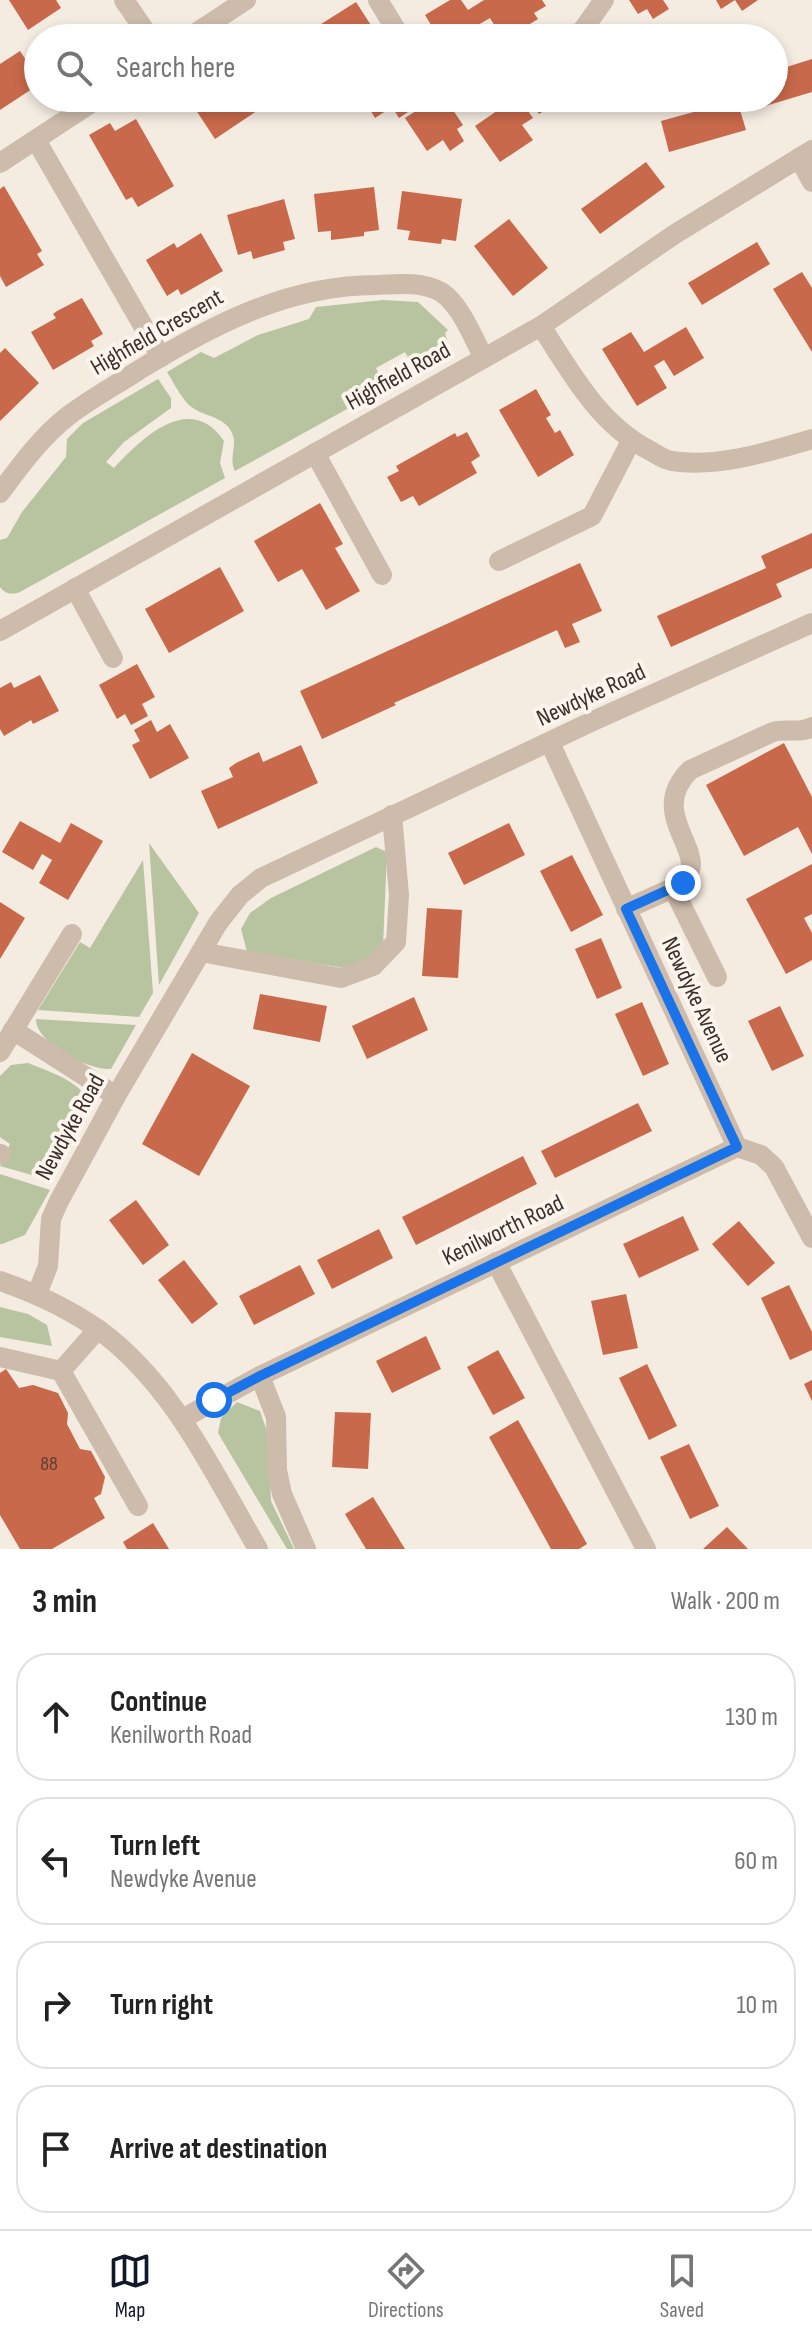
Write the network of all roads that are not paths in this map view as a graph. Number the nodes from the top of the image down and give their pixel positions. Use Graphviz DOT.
graph roads {
  1 [pos="124,0"];
  2 [pos="246,0"];
  3 [pos="378,0"];
  4 [pos="604,0"];
  5 [pos="140,24"];
  6 [pos="209,24"];
  7 [pos="393,24"];
  8 [pos="587,24"];
  9 [pos="78,112"];
  10 [pos="36,140"];
  11 [pos="805,154"];
  12 [pos="0,163"];
  13 [pos="812,182"];
  14 [pos="541,326"];
  15 [pos="161,357"];
  16 [pos="484,358"];
  17 [pos="812,439"];
  18 [pos="631,441"];
  19 [pos="315,453"];
  20 [pos="0,493"];
  21 [pos="499,561"];
  22 [pos="382,575"];
  23 [pos="75,588"];
  24 [pos="812,623"];
  25 [pos="0,631"];
  26 [pos="113,658"];
  27 [pos="812,727"];
  28 [pos="550,743"];
  29 [pos="392,815"];
  30 [pos="673,888"];
  31 [pos="626,909"];
  32 [pos="72,934"];
  33 [pos="201,952"];
  34 [pos="717,977"];
  35 [pos="13,1030"];
  36 [pos="0,1052"];
  37 [pos="116,1096"];
  38 [pos="737,1147"];
  39 [pos="812,1238"];
  40 [pos="496,1262"];
  41 [pos="0,1281"];
  42 [pos="37,1294"];
  43 [pos="98,1329"];
  44 [pos="0,1357"];
  45 [pos="61,1371"];
  46 [pos="260,1376"];
  47 [pos="182,1419"];
  48 [pos="138,1506"];
  49 [pos="258,1549"];
  50 [pos="306,1549"];
  51 [pos="646,1549"];
  1 -- 5 [label="street"];
  2 -- 6 [label="street"];
  3 -- 7 [label="street"];
  4 -- 8 [label="street"];
  9 -- 10 [label="street"];
  10 -- 12 [label="street"];
  10 -- 15 [label="street"];
  11 -- 13 [label="street"];
  11 -- 14 [label="street, Highfield Road"];
  14 -- 16 [label="street, Highfield Road"];
  14 -- 18 [label="street"];
  15 -- 16 [label="street, Highfield Crescent"];
  15 -- 20 [label="street, Highfield Crescent"];
  16 -- 19 [label="street, Highfield Road"];
  17 -- 18 [label="street"];
  18 -- 21 [label="street"];
  19 -- 22 [label="street"];
  19 -- 23 [label="street, Highfield Road"];
  23 -- 25 [label="street, Highfield Road"];
  23 -- 26 [label="street"];
  24 -- 28 [label="street, Newdyke Road"];
  27 -- 30 [label="street"];
  28 -- 29 [label="street, Newdyke Road"];
  28 -- 31 [label="street, Newdyke Avenue"];
  29 -- 33 [label="street, Newdyke Road"];
  29 -- 33 [label="street"];
  30 -- 31 [label="street"];
  30 -- 34 [label="street"];
  31 -- 38 [label="street, Newdyke Avenue"];
  32 -- 35 [label="street"];
  33 -- 37 [label="street, Newdyke Road"];
  35 -- 36 [label="street"];
  35 -- 37 [label="street"];
  37 -- 42 [label="street, Newdyke Road"];
  38 -- 39 [label="street"];
  38 -- 40 [label="street, Kenilworth Road"];
  40 -- 46 [label="street, Kenilworth Road"];
  40 -- 51 [label="street"];
  41 -- 42 [label="street"];
  42 -- 43 [label="street"];
  43 -- 45 [label="street"];
  43 -- 47 [label="street"];
  44 -- 45 [label="street"];
  45 -- 48 [label="street"];
  46 -- 47 [label="street, Kenilworth Road"];
  46 -- 50 [label="street"];
  47 -- 49 [label="street"];
}
